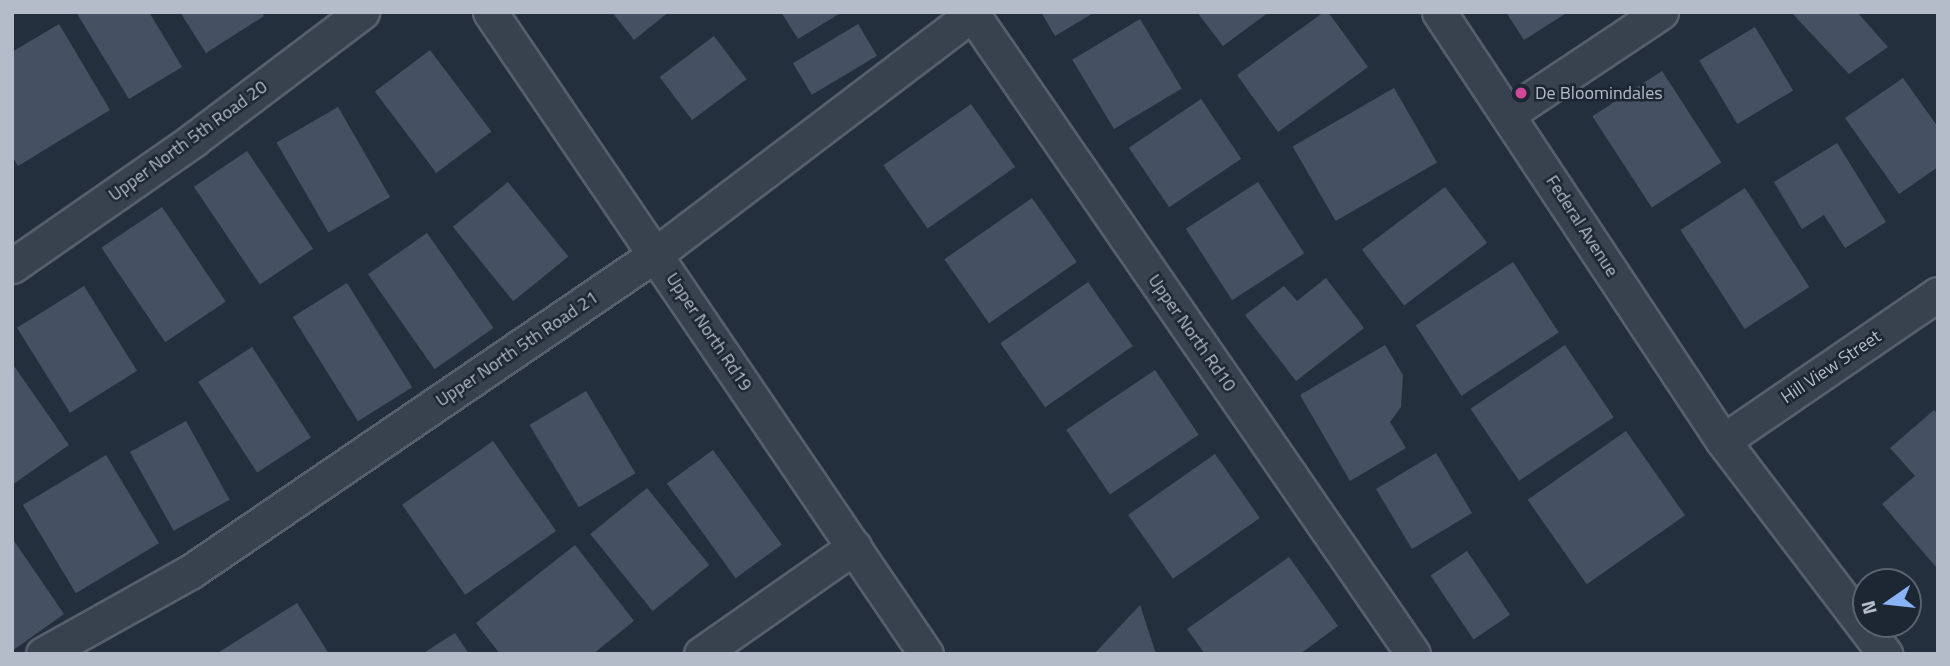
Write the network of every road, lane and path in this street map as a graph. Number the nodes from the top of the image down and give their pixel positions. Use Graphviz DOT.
graph roads {
  1 [pos="362,12"];
  2 [pos="490,12"];
  3 [pos="1440,12"];
  4 [pos="1661,12"];
  5 [pos="971,13"];
  6 [pos="1508,114"];
  7 [pos="656,254"];
  8 [pos="12,266"];
  9 [pos="1938,294"];
  10 [pos="1723,441"];
  11 [pos="854,547"];
  12 [pos="43,654"];
  13 [pos="701,654"];
  14 [pos="926,654"];
  15 [pos="1413,654"];
  16 [pos="1885,654"];
  1 -- 8 [label="street, Upper North 5th Road 20"];
  2 -- 7 [label="street, Upper North Rd19"];
  3 -- 6 [label="street, Federal Avenue"];
  4 -- 6 [label="street"];
  5 -- 7 [label="street, Upper North 5th Road 21"];
  5 -- 15 [label="street, Upper North Rd10"];
  6 -- 10 [label="street, Federal Avenue"];
  7 -- 11 [label="street, Upper North Rd19"];
  7 -- 12 [label="street, Upper North 5th Road 21"];
  9 -- 10 [label="street, Hill View Street"];
  10 -- 16 [label="street, Federal Avenue"];
  11 -- 13 [label="street"];
  11 -- 14 [label="street, Upper North Rd19"];
}
